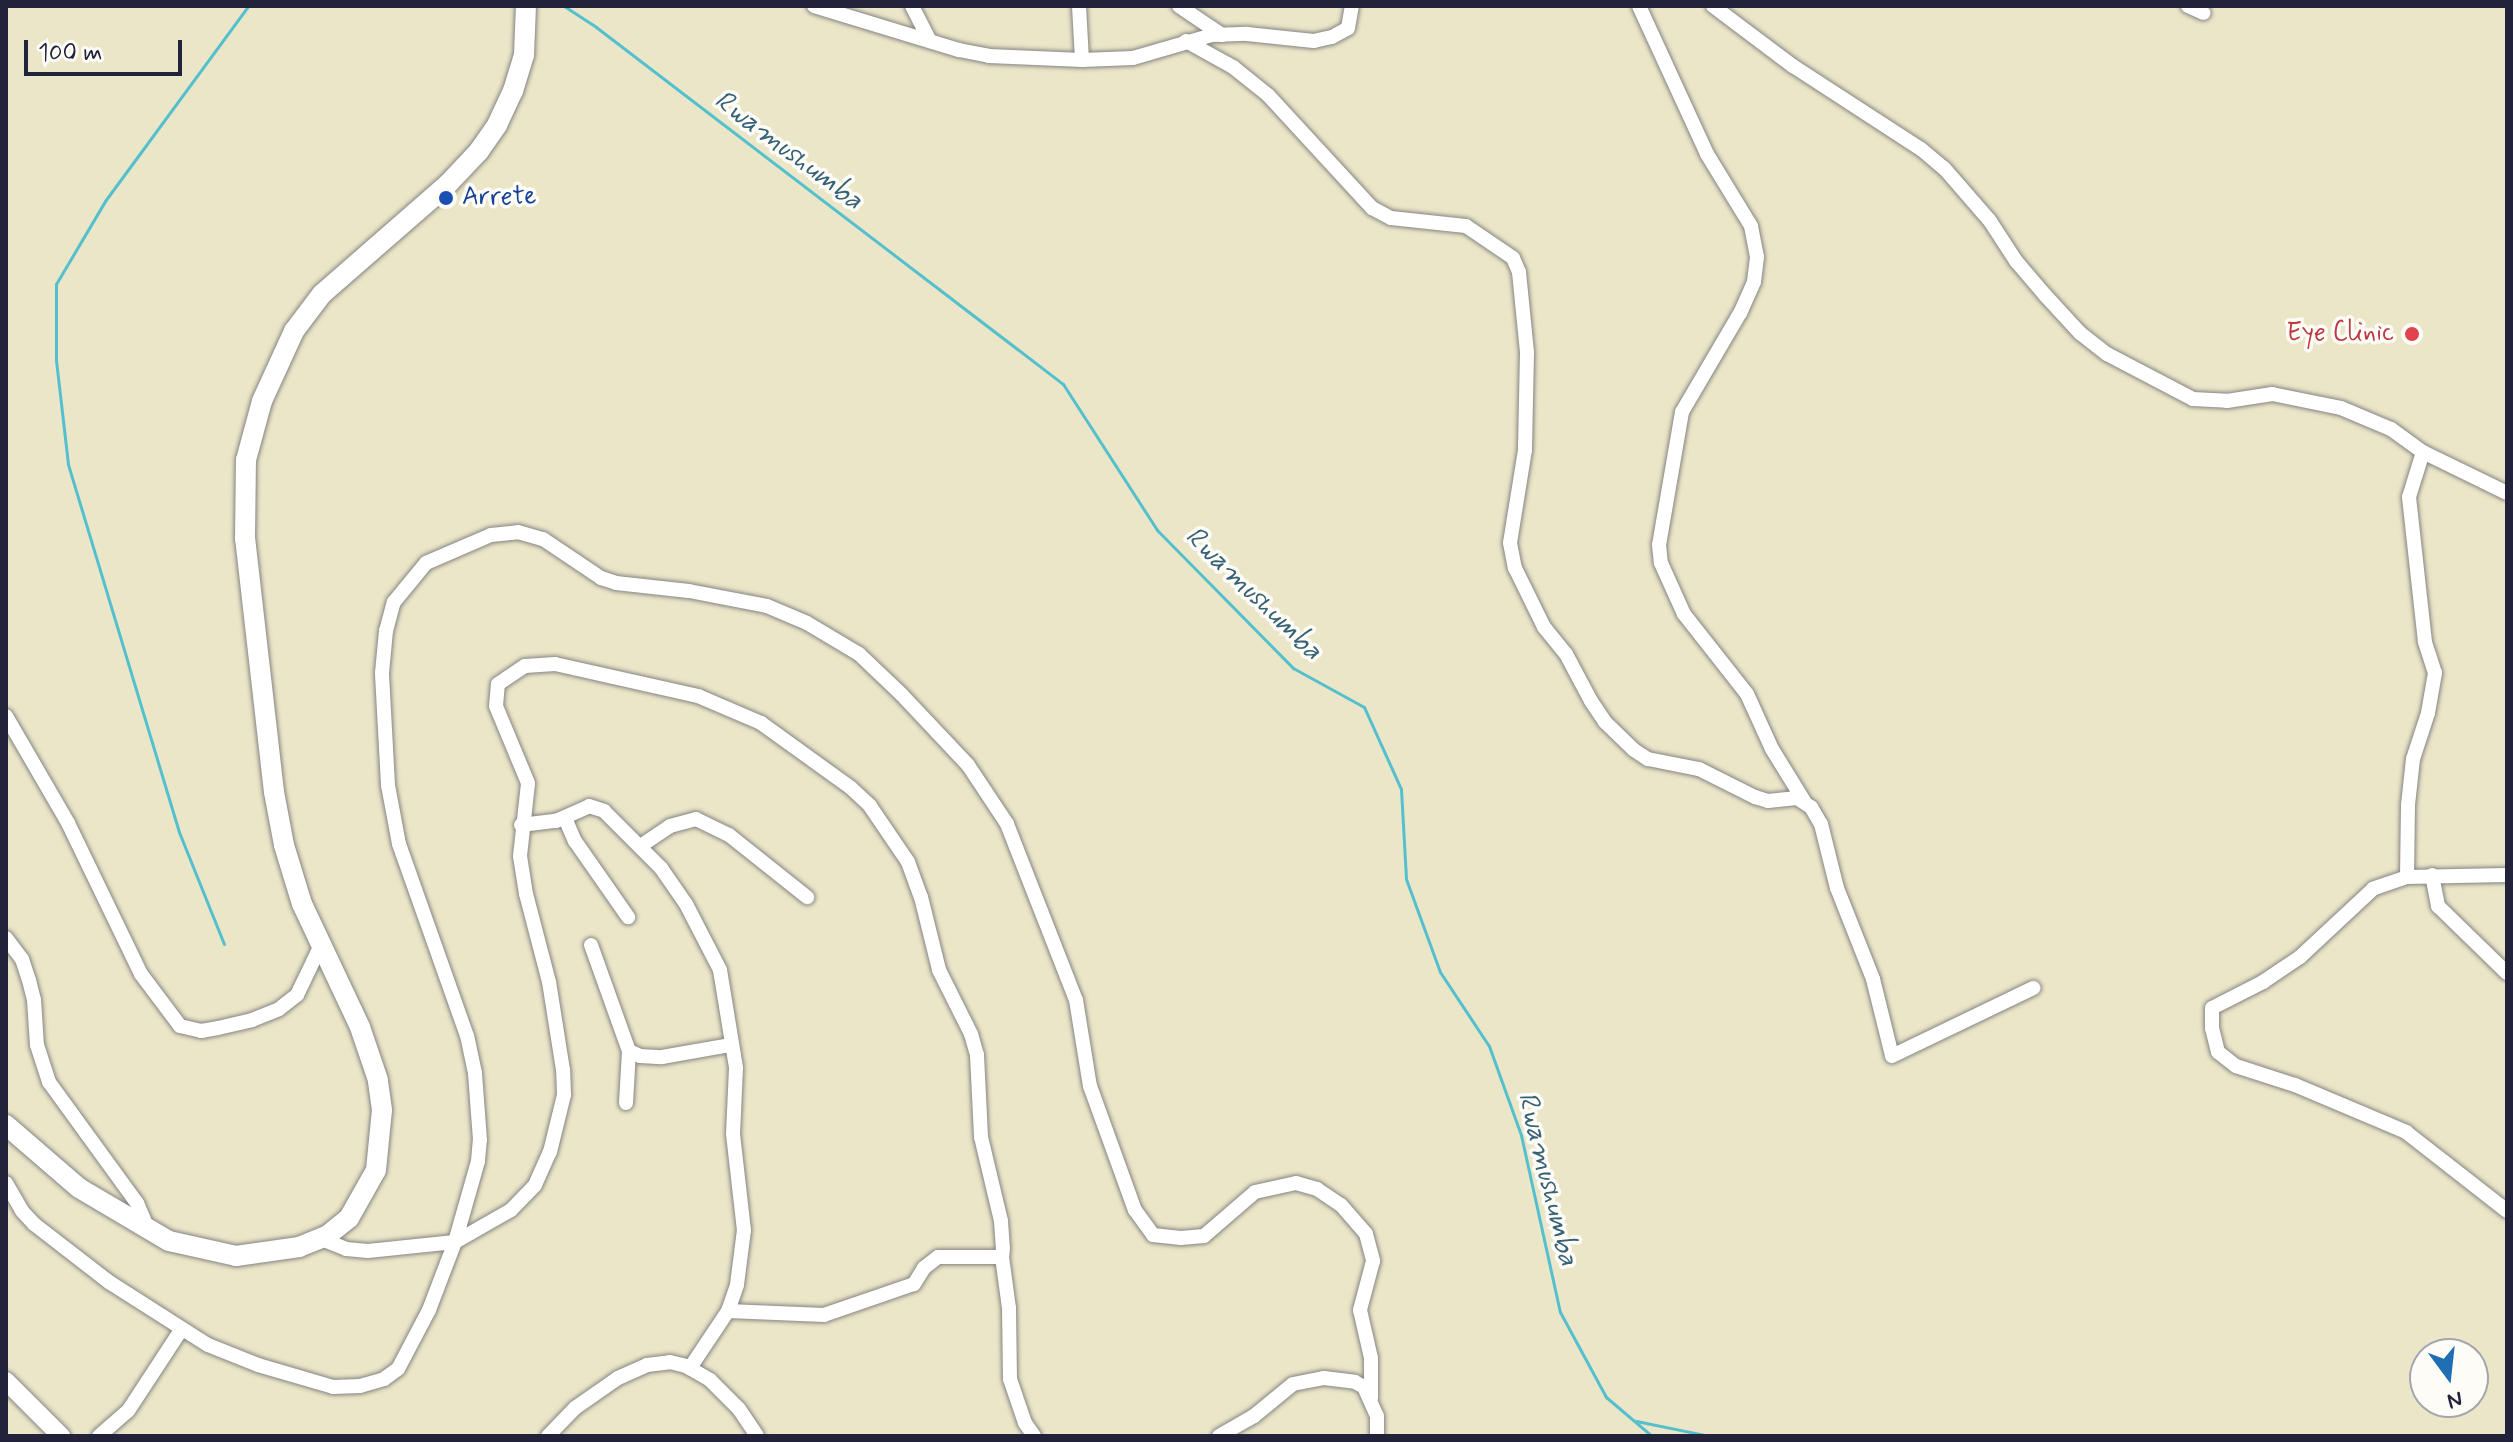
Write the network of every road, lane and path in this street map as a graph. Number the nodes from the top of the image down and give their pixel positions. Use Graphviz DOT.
graph roads {
  1 [pos="526,6"];
  2 [pos="814,6"];
  3 [pos="912,6"];
  4 [pos="1079,6"];
  5 [pos="1179,6"];
  6 [pos="1352,6"];
  7 [pos="1639,6"];
  8 [pos="1713,6"];
  9 [pos="2188,6"];
  10 [pos="2204,13"];
  11 [pos="1222,35"];
  12 [pos="929,39"];
  13 [pos="1186,41"];
  14 [pos="1082,60"];
  15 [pos="2423,452"];
  16 [pos="2507,493"];
  17 [pos="6,716"];
  18 [pos="1804,801"];
  19 [pos="565,818"];
  20 [pos="521,825"];
  21 [pos="642,845"];
  22 [pos="2432,875"];
  23 [pos="2507,875"];
  24 [pos="2407,877"];
  25 [pos="807,897"];
  26 [pos="628,917"];
  27 [pos="6,938"];
  28 [pos="591,945"];
  29 [pos="320,947"];
  30 [pos="2507,973"];
  31 [pos="2033,988"];
  32 [pos="731,1045"];
  33 [pos="629,1051"];
  34 [pos="626,1103"];
  35 [pos="6,1125"];
  36 [pos="6,1183"];
  37 [pos="2507,1211"];
  38 [pos="148,1230"];
  39 [pos="319,1238"];
  40 [pos="455,1242"];
  41 [pos="1002,1257"];
  42 [pos="728,1311"];
  43 [pos="181,1330"];
  44 [pos="690,1368"];
  45 [pos="6,1381"];
  46 [pos="1371,1398"];
  47 [pos="61,1436"];
  48 [pos="99,1436"];
  49 [pos="548,1436"];
  50 [pos="757,1436"];
  51 [pos="1034,1436"];
  52 [pos="1219,1436"];
  53 [pos="1377,1436"];
  1 -- 29 [label="highway"];
  2 -- 12 [label="street"];
  3 -- 12 [label="street"];
  4 -- 14 [label="street"];
  5 -- 11 [label="street"];
  6 -- 11 [label="street"];
  7 -- 18 [label="street"];
  8 -- 15 [label="street"];
  9 -- 10 [label="street"];
  11 -- 13 [label="street"];
  12 -- 14 [label="street"];
  13 -- 14 [label="street"];
  13 -- 18 [label="street"];
  15 -- 16 [label="street"];
  15 -- 24 [label="street"];
  17 -- 29 [label="street"];
  18 -- 31 [label="street"];
  19 -- 20 [label="street"];
  19 -- 21 [label="street"];
  19 -- 26 [label="street"];
  20 -- 40 [label="street"];
  20 -- 41 [label="street"];
  21 -- 25 [label="street"];
  21 -- 32 [label="street"];
  22 -- 23 [label="street"];
  22 -- 24 [label="street"];
  22 -- 30 [label="street"];
  24 -- 37 [label="street"];
  27 -- 38 [label="street"];
  28 -- 33 [label="street"];
  29 -- 39 [label="highway"];
  32 -- 33 [label="street"];
  32 -- 42 [label="street"];
  33 -- 34 [label="street"];
  35 -- 38 [label="highway"];
  36 -- 43 [label="street"];
  38 -- 39 [label="highway"];
  39 -- 40 [label="street"];
  40 -- 43 [label="street"];
  40 -- 46 [label="street"];
  41 -- 42 [label="street"];
  41 -- 51 [label="street"];
  42 -- 44 [label="street"];
  43 -- 48 [label="street"];
  44 -- 49 [label="street"];
  44 -- 50 [label="street"];
  45 -- 47 [label="main road"];
  46 -- 52 [label="street"];
  46 -- 53 [label="street"];
}
